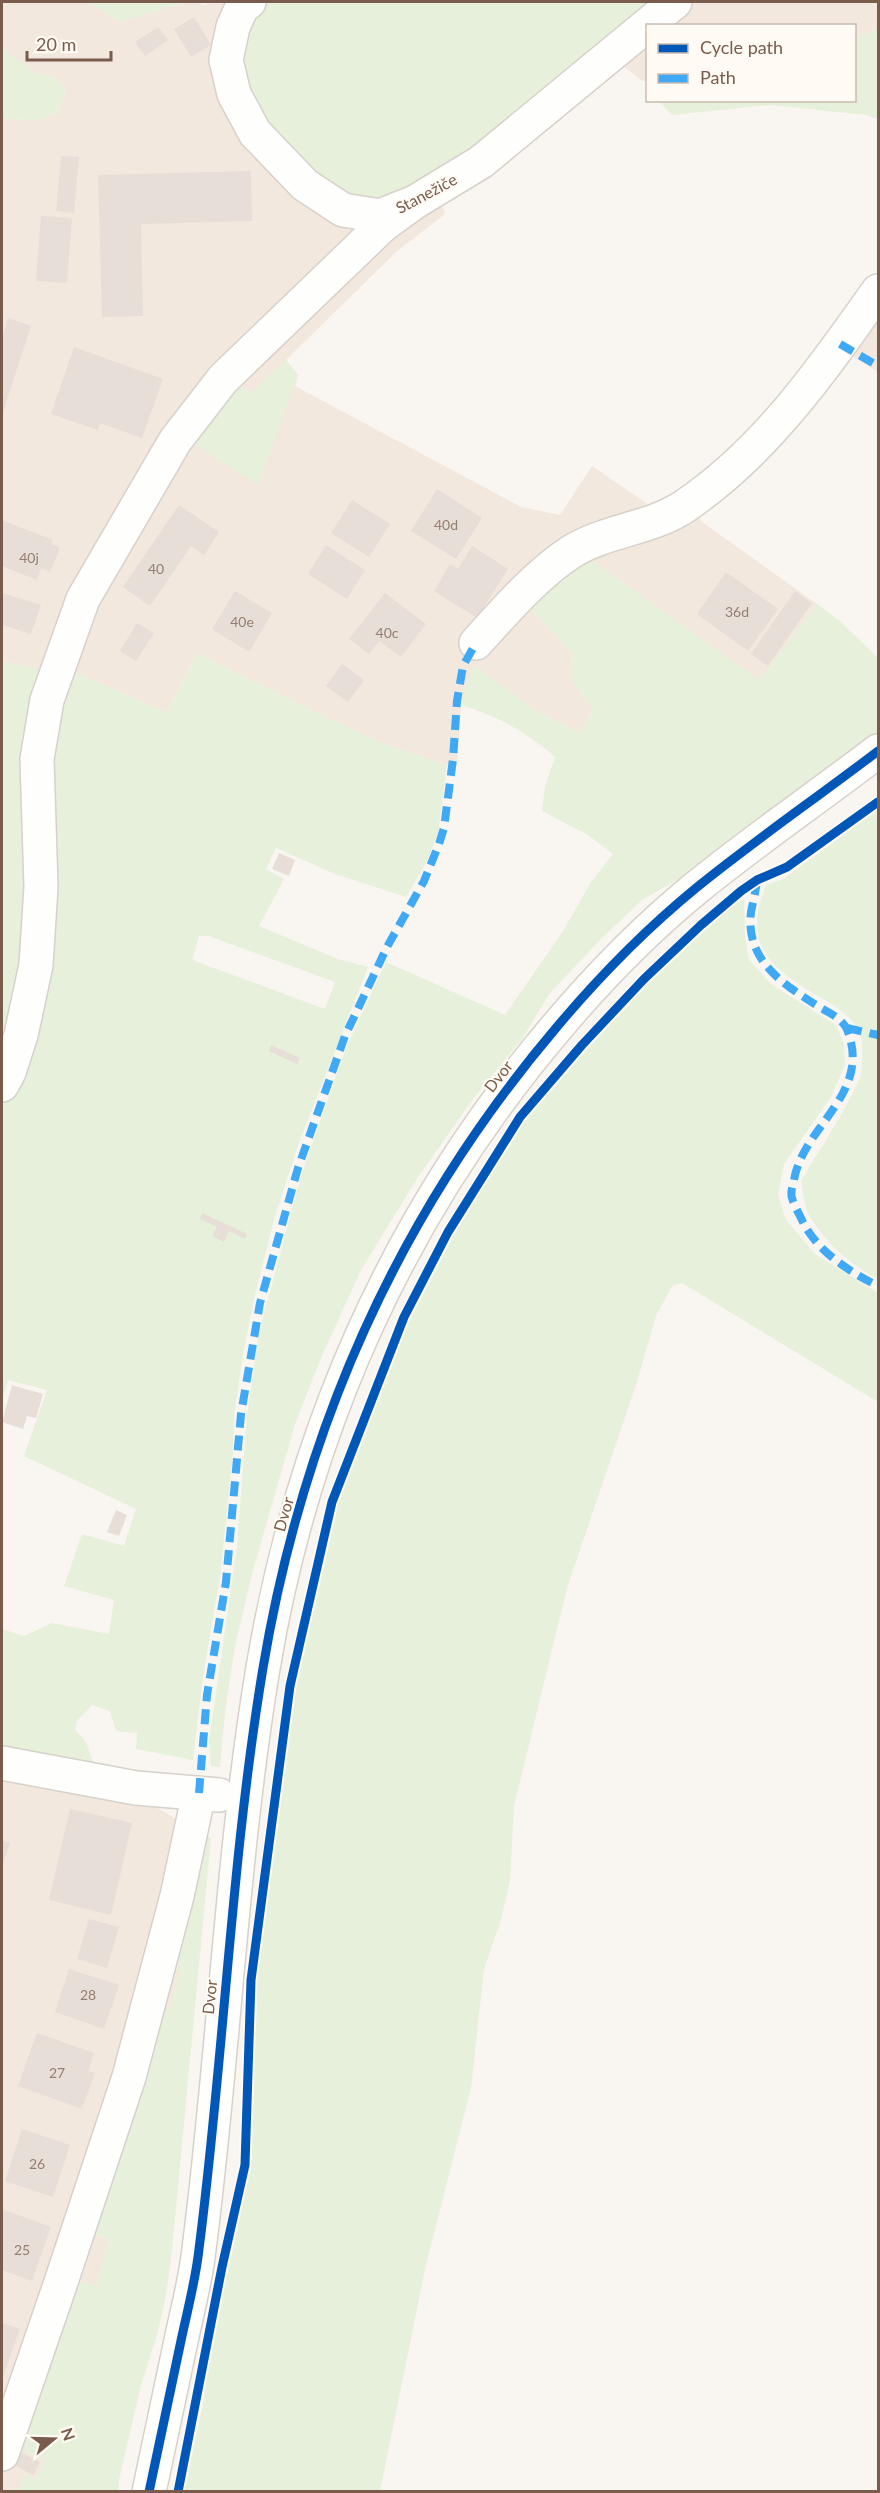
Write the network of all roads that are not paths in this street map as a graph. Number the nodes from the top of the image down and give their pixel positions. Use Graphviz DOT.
graph roads {
  1 [pos="249,2"];
  2 [pos="675,2"];
  3 [pos="648,24"];
  4 [pos="646,26"];
  5 [pos="415,202"];
  6 [pos="879,291"];
  7 [pos="476,643"];
  8 [pos="879,752"];
  9 [pos="2,1085"];
  10 [pos="2,1763"];
  11 [pos="199,1793"];
  12 [pos="244,1798"];
  13 [pos="2,2454"];
  14 [pos="149,2492"];
  1 -- 5 [label="street, Stanežiče"];
  2 -- 3 [label="street, Stanežiče"];
  4 -- 5 [label="street, Stanežiče"];
  5 -- 9 [label="street"];
  6 -- 7 [label="street"];
  8 -- 12 [label="street, Dvor"];
  10 -- 11 [label="street"];
  11 -- 12 [label="street"];
  11 -- 13 [label="street"];
  12 -- 14 [label="street, Dvor"];
}
